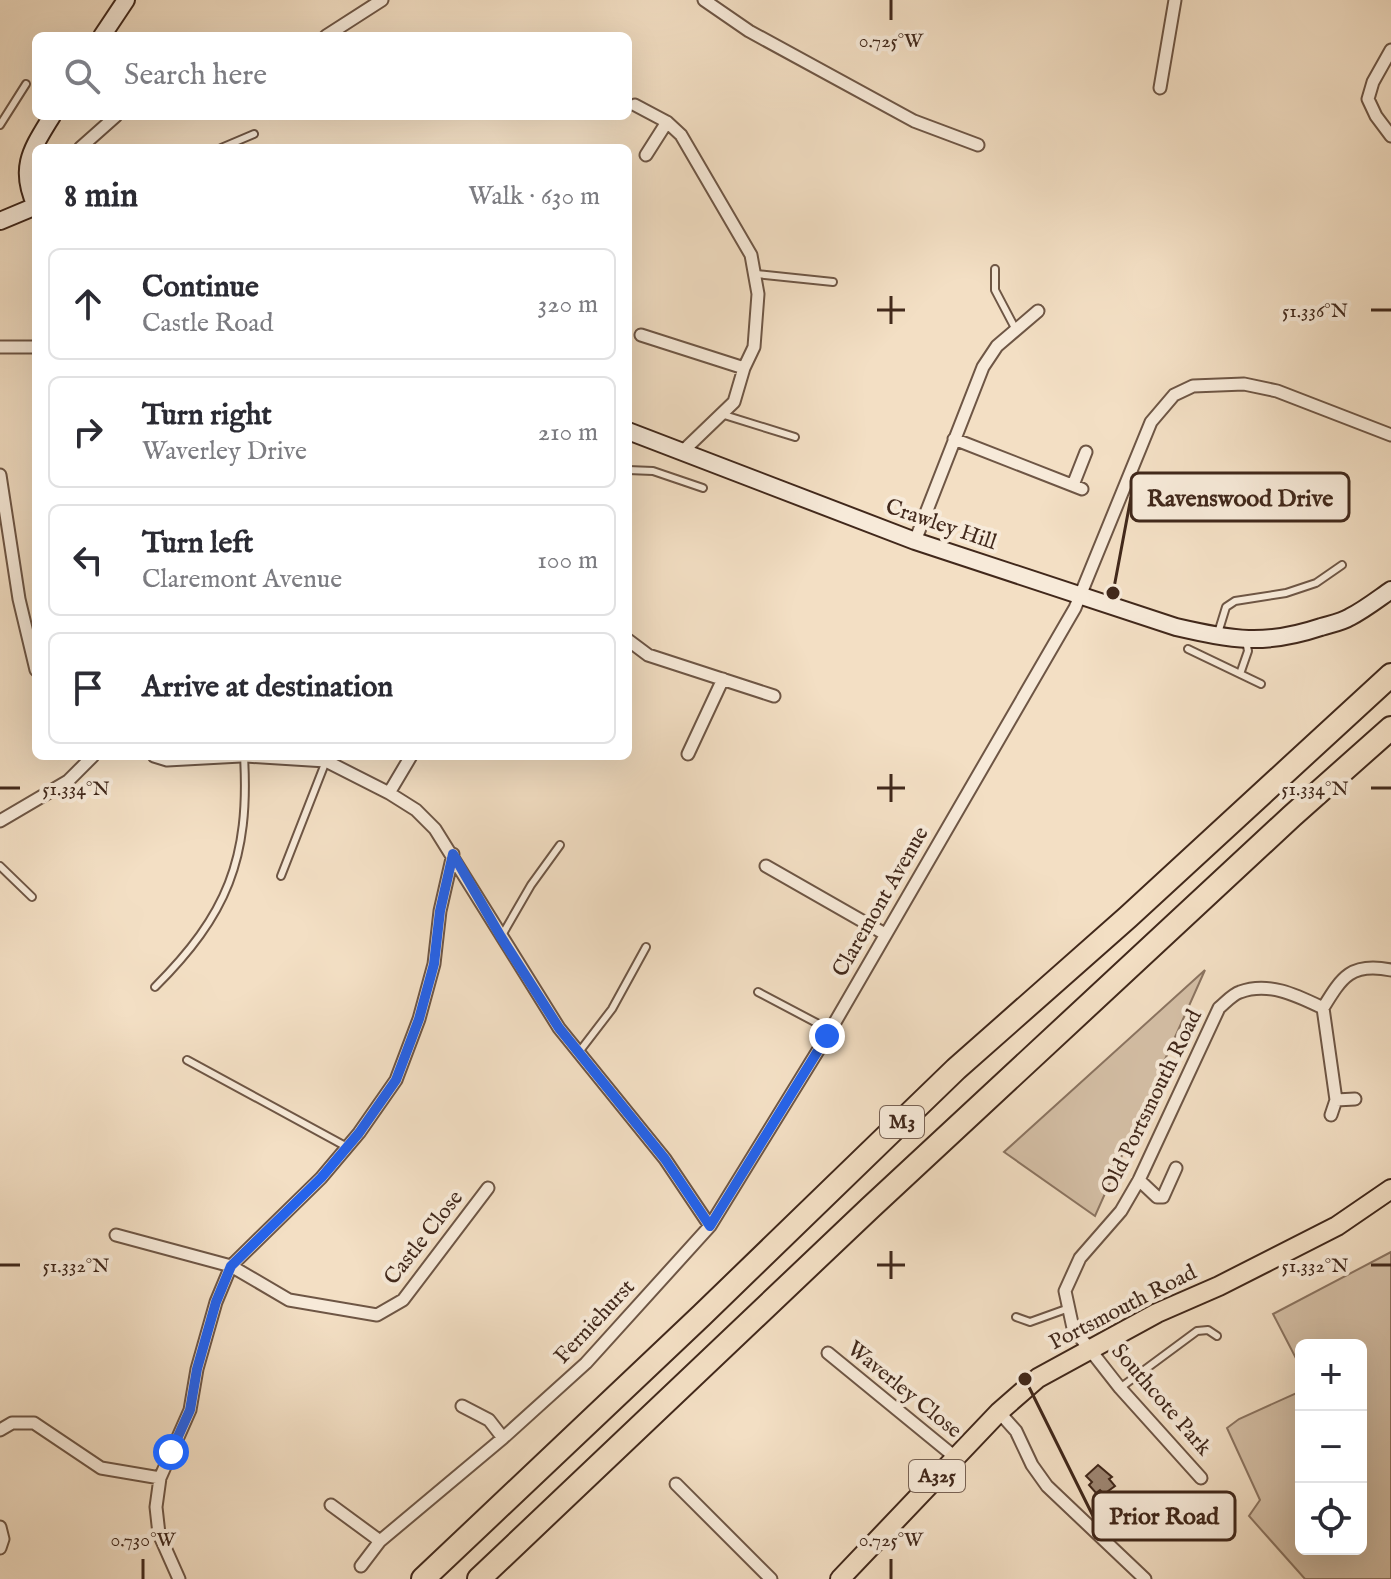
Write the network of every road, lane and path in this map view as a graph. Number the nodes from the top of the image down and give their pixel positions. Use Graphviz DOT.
graph roads {
  1 [pos="126,0"];
  2 [pos="382,0"];
  3 [pos="704,0"];
  4 [pos="1175,0"];
  5 [pos="105,32"];
  6 [pos="332,32"];
  7 [pos="1391,50"];
  8 [pos="26,84"];
  9 [pos="1160,88"];
  10 [pos="635,105"];
  11 [pos="50,120"];
  12 [pos="112,120"];
  13 [pos="667,122"];
  14 [pos="0,125"];
  15 [pos="254,134"];
  16 [pos="1391,136"];
  17 [pos="35,144"];
  18 [pos="84,144"];
  19 [pos="230,144"];
  20 [pos="978,145"];
  21 [pos="32,148"];
  22 [pos="646,155"];
  23 [pos="32,180"];
  24 [pos="32,208"];
  25 [pos="0,221"];
  26 [pos="995,269"];
  27 [pos="756,274"];
  28 [pos="833,282"];
  29 [pos="1038,311"];
  30 [pos="1015,328"];
  31 [pos="641,335"];
  32 [pos="0,347"];
  33 [pos="32,347"];
  34 [pos="744,368"];
  35 [pos="721,414"];
  36 [pos="632,433"];
  37 [pos="1391,435"];
  38 [pos="795,437"];
  39 [pos="954,439"];
  40 [pos="682,452"];
  41 [pos="1086,452"];
  42 [pos="632,470"];
  43 [pos="0,475"];
  44 [pos="703,488"];
  45 [pos="915,541"];
  46 [pos="1342,565"];
  47 [pos="1391,590"];
  48 [pos="1079,595"];
  49 [pos="1217,636"];
  50 [pos="1246,641"];
  51 [pos="632,643"];
  52 [pos="1188,649"];
  53 [pos="32,653"];
  54 [pos="1240,674"];
  55 [pos="1391,675"];
  56 [pos="723,679"];
  57 [pos="1261,684"];
  58 [pos="774,696"];
  59 [pos="1391,728"];
  60 [pos="688,754"];
  61 [pos="89,760"];
  62 [pos="244,760"];
  63 [pos="310,760"];
  64 [pos="409,760"];
  65 [pos="326,761"];
  66 [pos="389,793"];
  67 [pos="0,821"];
  68 [pos="560,845"];
  69 [pos="453,854"];
  70 [pos="0,866"];
  71 [pos="766,866"];
  72 [pos="281,876"];
  73 [pos="32,897"];
  74 [pos="885,934"];
  75 [pos="501,937"];
  76 [pos="646,947"];
  77 [pos="1391,970"];
  78 [pos="155,987"];
  79 [pos="758,992"];
  80 [pos="1323,1008"];
  81 [pos="830,1030"];
  82 [pos="579,1052"];
  83 [pos="187,1060"];
  84 [pos="1355,1099"];
  85 [pos="1336,1100"];
  86 [pos="1331,1115"];
  87 [pos="347,1147"];
  88 [pos="1176,1168"];
  89 [pos="1139,1180"];
  90 [pos="488,1188"];
  91 [pos="1391,1189"];
  92 [pos="710,1226"];
  93 [pos="116,1235"];
  94 [pos="231,1266"];
  95 [pos="1069,1308"];
  96 [pos="1016,1317"];
  97 [pos="1217,1336"];
  98 [pos="1091,1349"];
  99 [pos="828,1353"];
  100 [pos="1120,1388"];
  101 [pos="462,1406"];
  102 [pos="999,1412"];
  103 [pos="0,1430"];
  104 [pos="503,1438"];
  105 [pos="955,1457"];
  106 [pos="160,1478"];
  107 [pos="1201,1478"];
  108 [pos="676,1484"];
  109 [pos="331,1505"];
  110 [pos="0,1527"];
  111 [pos="380,1541"];
  112 [pos="0,1548"];
  113 [pos="361,1566"];
  114 [pos="179,1579"];
  115 [pos="423,1579"];
  116 [pos="479,1579"];
  117 [pos="771,1579"];
  118 [pos="840,1579"];
  119 [pos="1145,1579"];
  1 -- 5 [label="street"];
  2 -- 6 [label="street"];
  3 -- 20 [label="street"];
  4 -- 9 [label="street"];
  7 -- 16 [label="street"];
  8 -- 14 [label="lane"];
  10 -- 13 [label="street"];
  11 -- 17 [label="street"];
  12 -- 18 [label="street"];
  13 -- 22 [label="street"];
  13 -- 27 [label="street"];
  15 -- 19 [label="lane"];
  21 -- 23 [label="street"];
  24 -- 25 [label="street"];
  26 -- 30 [label="lane"];
  27 -- 28 [label="lane"];
  27 -- 34 [label="street"];
  29 -- 30 [label="street"];
  30 -- 39 [label="street"];
  31 -- 34 [label="street"];
  32 -- 33 [label="street"];
  34 -- 35 [label="street"];
  35 -- 38 [label="lane"];
  35 -- 40 [label="street"];
  36 -- 40 [label="street, Crawley Hill"];
  37 -- 48 [label="street, Claremont Avenue"];
  39 -- 41 [label="street"];
  39 -- 45 [label="street"];
  40 -- 45 [label="street, Crawley Hill"];
  42 -- 44 [label="lane"];
  43 -- 53 [label="street"];
  45 -- 48 [label="street, Crawley Hill"];
  46 -- 49 [label="lane"];
  47 -- 50 [label="street, Crawley Hill"];
  48 -- 49 [label="street, Crawley Hill"];
  48 -- 74 [label="street, Claremont Avenue"];
  49 -- 50 [label="street, Crawley Hill"];
  50 -- 54 [label="lane"];
  51 -- 56 [label="street"];
  52 -- 54 [label="lane"];
  54 -- 57 [label="lane"];
  55 -- 115 [label="highway, M3"];
  56 -- 58 [label="street"];
  56 -- 60 [label="street"];
  59 -- 116 [label="highway, M3"];
  61 -- 67 [label="street"];
  62 -- 78 [label="lane"];
  63 -- 65 [label="street"];
  64 -- 66 [label="street"];
  65 -- 66 [label="street"];
  65 -- 72 [label="lane"];
  66 -- 69 [label="street"];
  68 -- 75 [label="lane"];
  69 -- 75 [label="street"];
  69 -- 87 [label="street"];
  70 -- 73 [label="lane"];
  71 -- 74 [label="street"];
  74 -- 81 [label="street, Claremont Avenue"];
  75 -- 82 [label="street"];
  76 -- 82 [label="lane"];
  77 -- 80 [label="street"];
  79 -- 81 [label="lane"];
  80 -- 85 [label="street"];
  80 -- 89 [label="street, Old Portsmouth Road"];
  81 -- 92 [label="street, Claremont Avenue"];
  82 -- 92 [label="street"];
  83 -- 87 [label="lane"];
  84 -- 85 [label="street"];
  85 -- 86 [label="street"];
  87 -- 94 [label="street"];
  88 -- 89 [label="street"];
  89 -- 95 [label="street, Old Portsmouth Road"];
  90 -- 94 [label="street, Castle Close"];
  91 -- 98 [label="main road, Portsmouth Road / A325"];
  92 -- 104 [label="street, Ferniehurst"];
  93 -- 94 [label="street, Castle Close"];
  94 -- 106 [label="street"];
  95 -- 96 [label="lane"];
  95 -- 98 [label="street"];
  97 -- 100 [label="lane"];
  98 -- 100 [label="street, Southcote Park"];
  98 -- 102 [label="main road, Portsmouth Road / A325"];
  99 -- 105 [label="street, Waverley Close"];
  100 -- 107 [label="street, Southcote Park"];
  101 -- 104 [label="street"];
  102 -- 105 [label="main road, Portsmouth Road / A325"];
  102 -- 119 [label="street"];
  103 -- 106 [label="street"];
  104 -- 111 [label="street, Ferniehurst"];
  105 -- 118 [label="main road, Portsmouth Road / A325"];
  106 -- 114 [label="street"];
  108 -- 117 [label="street"];
  109 -- 111 [label="street"];
  110 -- 112 [label="street"];
  111 -- 113 [label="street, Ferniehurst"];
}
